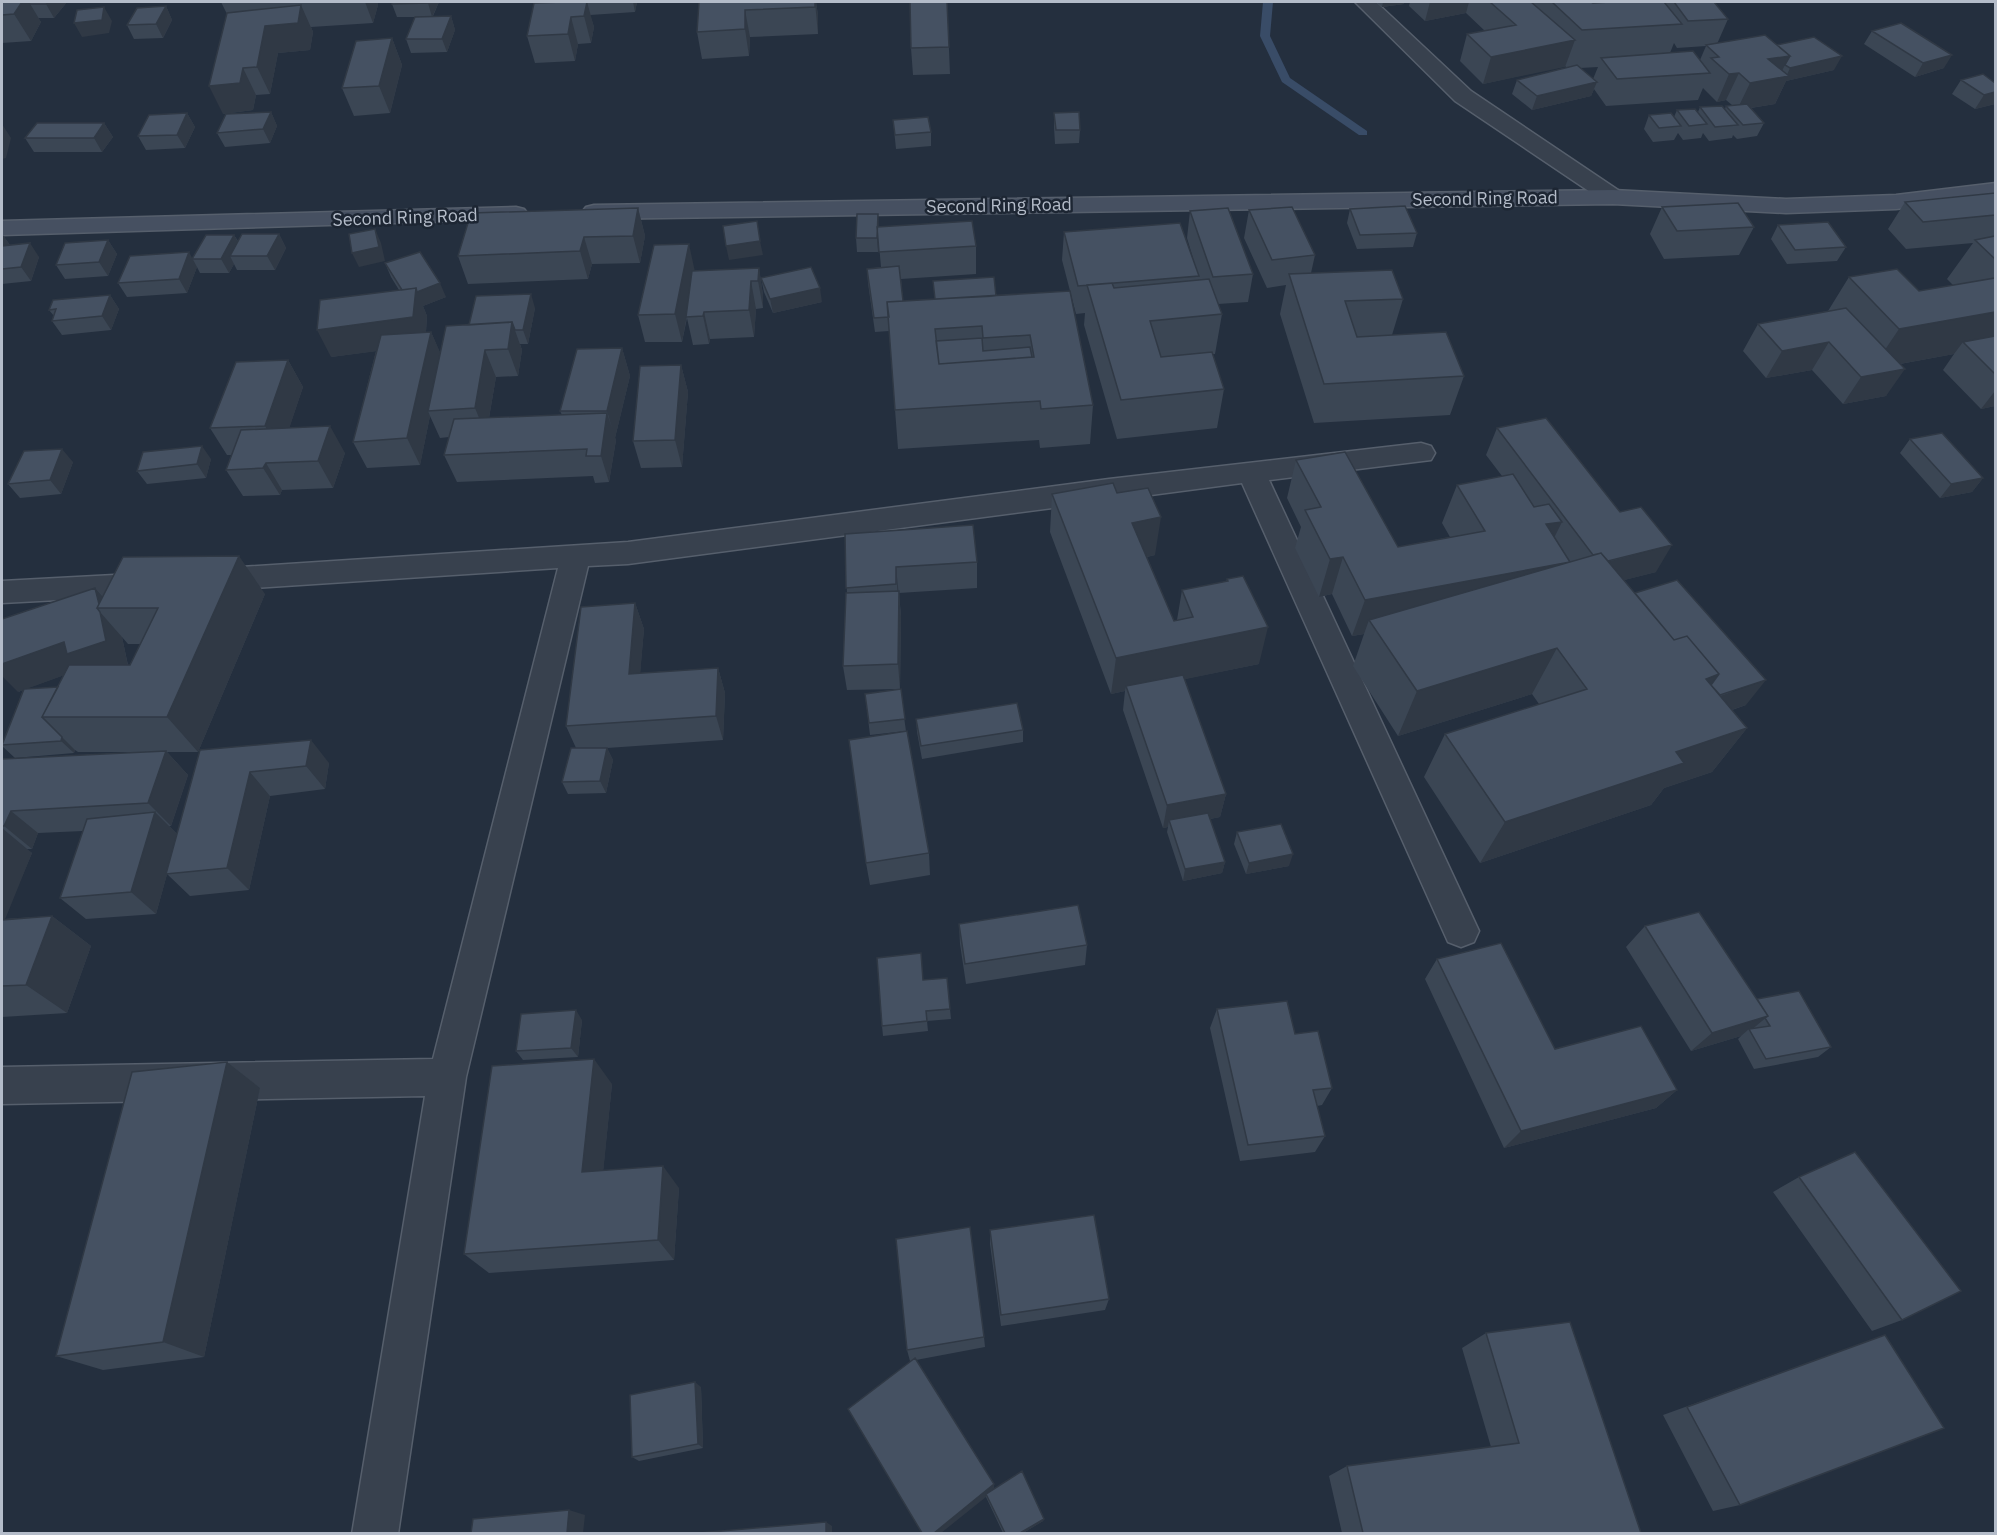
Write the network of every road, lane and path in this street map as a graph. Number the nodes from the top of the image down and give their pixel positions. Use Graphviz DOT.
graph roads {
  1 [pos="1365,2"];
  2 [pos="1995,190"];
  3 [pos="1613,197"];
  4 [pos="570,213"];
  5 [pos="534,214"];
  6 [pos="2,228"];
  7 [pos="1421,453"];
  8 [pos="1251,472"];
  9 [pos="576,556"];
  10 [pos="2,592"];
  11 [pos="1461,931"];
  12 [pos="447,1077"];
  13 [pos="2,1086"];
  14 [pos="375,1533"];
  1 -- 3 [label="street"];
  2 -- 3 [label="street, Second Ring Road"];
  3 -- 4 [label="street, Second Ring Road"];
  5 -- 6 [label="street, Second Ring Road"];
  7 -- 8 [label="street"];
  8 -- 9 [label="street"];
  8 -- 11 [label="street"];
  9 -- 10 [label="street"];
  9 -- 12 [label="street"];
  12 -- 13 [label="street"];
  12 -- 14 [label="street"];
}
